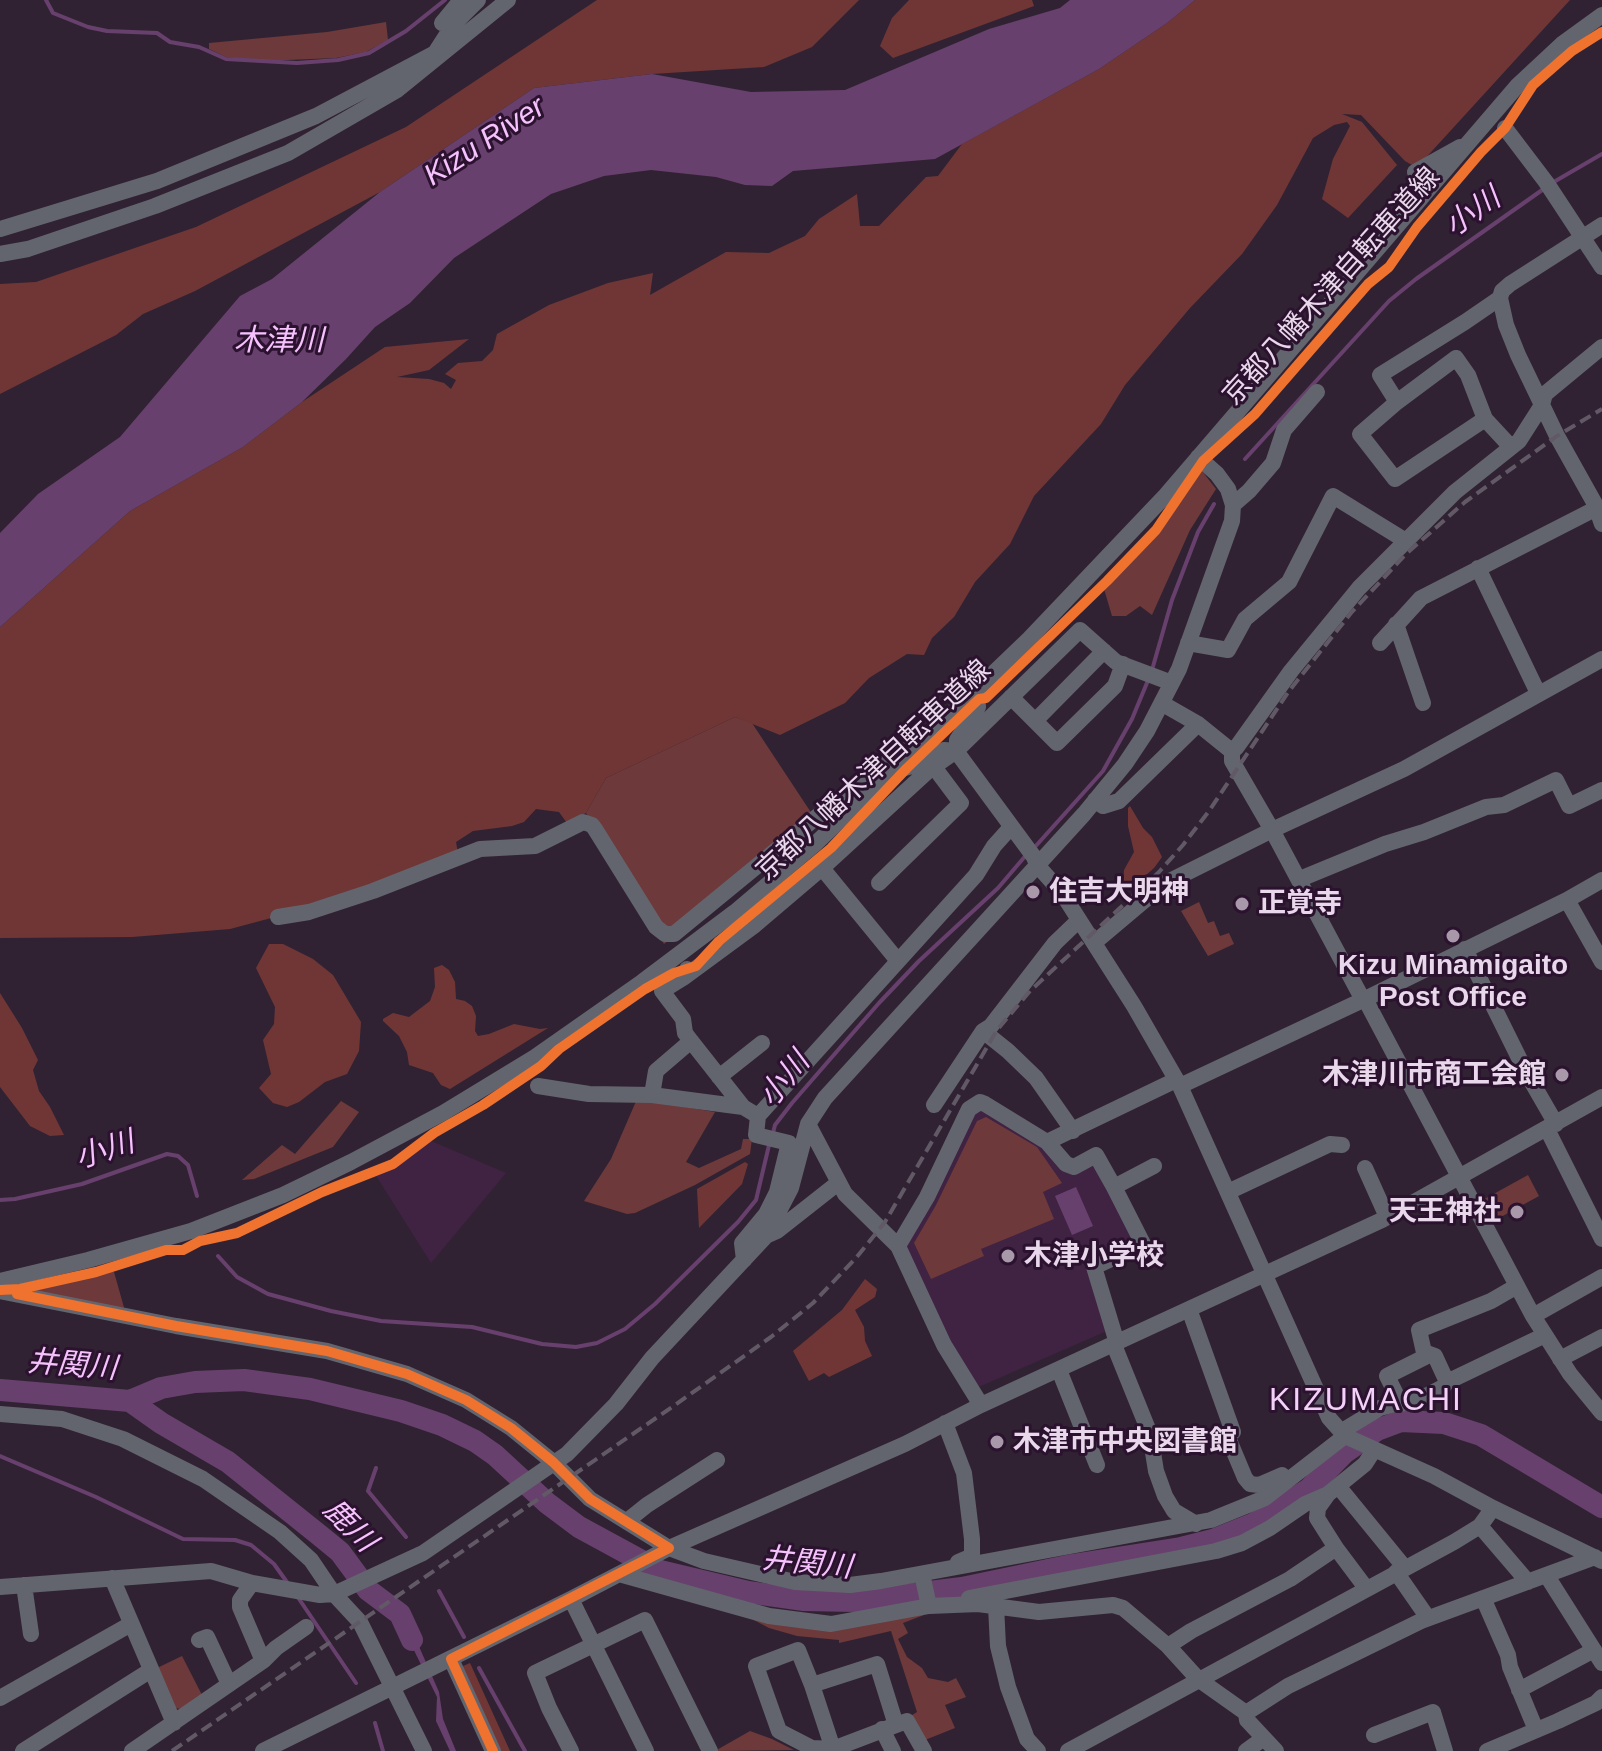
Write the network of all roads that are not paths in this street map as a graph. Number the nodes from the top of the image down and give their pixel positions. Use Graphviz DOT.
graph roads {
  1 [pos="461,0"];
  2 [pos="478,0"];
  3 [pos="508,0"];
  4 [pos="1602,15"];
  5 [pos="437,55"];
  6 [pos="1505,128"];
  7 [pos="1469,143"];
  8 [pos="1415,172"];
  9 [pos="1602,225"];
  10 [pos="0,229"];
  11 [pos="1583,238"];
  12 [pos="0,254"];
  13 [pos="1602,267"];
  14 [pos="1500,298"];
  15 [pos="1602,347"];
  16 [pos="1317,392"];
  17 [pos="1397,402"];
  18 [pos="1542,405"];
  19 [pos="1485,419"];
  20 [pos="1511,447"];
  21 [pos="1198,457"];
  22 [pos="1233,505"];
  23 [pos="1598,517"];
  24 [pos="1406,541"];
  25 [pos="1478,568"];
  26 [pos="1396,624"];
  27 [pos="1188,643"];
  28 [pos="1380,643"];
  29 [pos="1104,651"];
  30 [pos="1602,659"];
  31 [pos="1128,666"];
  32 [pos="1165,680"];
  33 [pos="977,692"];
  34 [pos="1538,693"];
  35 [pos="1011,697"];
  36 [pos="1423,703"];
  37 [pos="1163,704"];
  38 [pos="1035,721"];
  39 [pos="1198,724"];
  40 [pos="936,731"];
  41 [pos="1232,749"];
  42 [pos="956,751"];
  43 [pos="934,767"];
  44 [pos="895,770"];
  45 [pos="1602,790"];
  46 [pos="1095,800"];
  47 [pos="1272,830"];
  48 [pos="1014,831"];
  49 [pos="1035,861"];
  50 [pos="822,868"];
  51 [pos="1300,879"];
  52 [pos="1602,880"];
  53 [pos="879,883"];
  54 [pos="1567,900"];
  55 [pos="278,917"];
  56 [pos="1079,920"];
  57 [pos="707,933"];
  58 [pos="1094,943"];
  59 [pos="1465,949"];
  60 [pos="898,961"];
  61 [pos="1602,962"];
  62 [pos="683,978"];
  63 [pos="1364,1000"];
  64 [pos="983,1031"];
  65 [pos="691,1041"];
  66 [pos="762,1043"];
  67 [pos="719,1077"];
  68 [pos="1178,1083"];
  69 [pos="538,1086"];
  70 [pos="652,1095"];
  71 [pos="1602,1097"];
  72 [pos="934,1105"];
  73 [pos="750,1112"];
  74 [pos="808,1124"];
  75 [pos="1551,1126"];
  76 [pos="1073,1131"];
  77 [pos="1047,1142"];
  78 [pos="1342,1145"];
  79 [pos="1154,1166"];
  80 [pos="1365,1168"];
  81 [pos="1461,1178"];
  82 [pos="838,1183"];
  83 [pos="1114,1187"];
  84 [pos="1230,1191"];
  85 [pos="1387,1217"];
  86 [pos="766,1236"];
  87 [pos="1602,1239"];
  88 [pos="898,1246"];
  89 [pos="744,1260"];
  90 [pos="1265,1274"];
  91 [pos="1602,1277"];
  92 [pos="0,1281"];
  93 [pos="1517,1286"];
  94 [pos="0,1291"];
  95 [pos="1189,1309"];
  96 [pos="1533,1316"];
  97 [pos="1545,1335"];
  98 [pos="1602,1337"];
  99 [pos="1115,1344"];
  100 [pos="1424,1352"];
  101 [pos="1560,1359"];
  102 [pos="1059,1370"];
  103 [pos="1447,1382"];
  104 [pos="1401,1404"];
  105 [pos="981,1405"];
  106 [pos="1602,1413"];
  107 [pos="0,1414"];
  108 [pos="945,1423"];
  109 [pos="1345,1435"];
  110 [pos="1331,1449"];
  111 [pos="1372,1449"];
  112 [pos="717,1460"];
  113 [pos="1097,1465"];
  114 [pos="548,1466"];
  115 [pos="1333,1490"];
  116 [pos="1493,1508"];
  117 [pos="627,1521"];
  118 [pos="1196,1524"];
  119 [pos="1480,1526"];
  120 [pos="1336,1548"];
  121 [pos="667,1549"];
  122 [pos="1598,1559"];
  123 [pos="1401,1570"];
  124 [pos="626,1571"];
  125 [pos="922,1575"];
  126 [pos="1547,1576"];
  127 [pos="112,1578"];
  128 [pos="1528,1582"];
  129 [pos="252,1583"];
  130 [pos="24,1585"];
  131 [pos="0,1587"];
  132 [pos="1366,1588"];
  133 [pos="337,1592"];
  134 [pos="1483,1598"];
  135 [pos="571,1599"];
  136 [pos="928,1604"];
  137 [pos="996,1606"];
  138 [pos="1428,1618"];
  139 [pos="131,1624"];
  140 [pos="306,1627"];
  141 [pos="31,1634"];
  142 [pos="199,1640"];
  143 [pos="593,1645"];
  144 [pos="1168,1646"];
  145 [pos="1598,1657"];
  146 [pos="447,1660"];
  147 [pos="263,1661"];
  148 [pos="151,1670"];
  149 [pos="1198,1679"];
  150 [pos="229,1684"];
  151 [pos="812,1685"];
  152 [pos="397,1686"];
  153 [pos="1519,1690"];
  154 [pos="0,1698"];
  155 [pos="1601,1700"];
  156 [pos="1246,1713"];
  157 [pos="174,1723"];
  158 [pos="889,1727"];
  159 [pos="1536,1730"];
  160 [pos="1374,1735"];
  161 [pos="1264,1738"];
  162 [pos="809,1750"];
  163 [pos="833,1750"];
  164 [pos="23,1751"];
  165 [pos="132,1751"];
  166 [pos="263,1751"];
  167 [pos="424,1751"];
  168 [pos="493,1751"];
  169 [pos="571,1751"];
  170 [pos="646,1751"];
  171 [pos="710,1751"];
  172 [pos="893,1751"];
  173 [pos="924,1751"];
  174 [pos="1038,1751"];
  175 [pos="1068,1751"];
  176 [pos="1246,1751"];
  177 [pos="1276,1751"];
  178 [pos="1445,1751"];
  179 [pos="1487,1751"];
  1 -- 5 [label="street"];
  2 -- 5 [label="street"];
  3 -- 5 [label="street"];
  4 -- 7 [label="street"];
  5 -- 10 [label="street"];
  5 -- 12 [label="street"];
  6 -- 11 [label="street"];
  7 -- 8 [label="street"];
  7 -- 21 [label="street"];
  9 -- 11 [label="street"];
  11 -- 13 [label="street"];
  11 -- 14 [label="street"];
  14 -- 17 [label="street"];
  14 -- 18 [label="street"];
  15 -- 18 [label="street"];
  16 -- 22 [label="street"];
  17 -- 19 [label="street"];
  17 -- 19 [label="street"];
  18 -- 20 [label="street"];
  18 -- 23 [label="street"];
  19 -- 20 [label="street"];
  20 -- 24 [label="street"];
  21 -- 22 [label="street"];
  21 -- 33 [label="street"];
  22 -- 27 [label="street"];
  23 -- 25 [label="street"];
  24 -- 27 [label="street"];
  24 -- 41 [label="street"];
  25 -- 26 [label="street"];
  25 -- 34 [label="street"];
  26 -- 28 [label="street"];
  26 -- 36 [label="street"];
  27 -- 32 [label="street"];
  29 -- 31 [label="street"];
  29 -- 35 [label="street"];
  29 -- 38 [label="street"];
  30 -- 34 [label="street"];
  31 -- 32 [label="street"];
  31 -- 38 [label="street"];
  32 -- 37 [label="street"];
  33 -- 40 [label="street"];
  33 -- 42 [label="street"];
  34 -- 47 [label="street"];
  35 -- 38 [label="street"];
  35 -- 42 [label="street"];
  37 -- 39 [label="street"];
  37 -- 46 [label="street"];
  39 -- 41 [label="street"];
  39 -- 46 [label="street"];
  40 -- 44 [label="street"];
  40 -- 55 [label="street"];
  41 -- 47 [label="street"];
  42 -- 43 [label="street"];
  42 -- 44 [label="street"];
  42 -- 48 [label="street"];
  43 -- 50 [label="street"];
  43 -- 53 [label="street"];
  44 -- 57 [label="street"];
  45 -- 51 [label="street"];
  46 -- 49 [label="street"];
  47 -- 51 [label="street"];
  47 -- 58 [label="street"];
  48 -- 49 [label="street"];
  48 -- 60 [label="street"];
  49 -- 56 [label="street"];
  49 -- 74 [label="street"];
  50 -- 60 [label="street"];
  50 -- 62 [label="street"];
  51 -- 63 [label="street"];
  52 -- 54 [label="street"];
  54 -- 59 [label="street"];
  54 -- 61 [label="street"];
  56 -- 58 [label="street"];
  56 -- 64 [label="street"];
  57 -- 62 [label="street"];
  57 -- 92 [label="street"];
  58 -- 68 [label="street"];
  59 -- 63 [label="street"];
  59 -- 75 [label="street"];
  60 -- 73 [label="street"];
  62 -- 65 [label="street"];
  63 -- 68 [label="street"];
  63 -- 81 [label="street"];
  64 -- 72 [label="street"];
  64 -- 76 [label="street"];
  65 -- 67 [label="street"];
  65 -- 70 [label="street"];
  66 -- 67 [label="street"];
  67 -- 73 [label="street"];
  68 -- 76 [label="street"];
  68 -- 84 [label="street"];
  69 -- 70 [label="street"];
  70 -- 73 [label="street"];
  71 -- 75 [label="street"];
  73 -- 89 [label="street"];
  74 -- 82 [label="street"];
  74 -- 86 [label="street"];
  75 -- 81 [label="street"];
  75 -- 87 [label="street"];
  76 -- 77 [label="street"];
  77 -- 83 [label="street"];
  77 -- 88 [label="street"];
  78 -- 84 [label="street"];
  79 -- 83 [label="street"];
  80 -- 85 [label="street"];
  81 -- 85 [label="street"];
  81 -- 93 [label="street"];
  82 -- 86 [label="street"];
  82 -- 88 [label="street"];
  83 -- 99 [label="street"];
  84 -- 90 [label="street"];
  85 -- 90 [label="street"];
  86 -- 89 [label="street"];
  88 -- 105 [label="street"];
  89 -- 114 [label="street"];
  90 -- 95 [label="street"];
  90 -- 109 [label="street"];
  91 -- 96 [label="street"];
  93 -- 96 [label="street"];
  93 -- 100 [label="street"];
  94 -- 114 [label="street"];
  95 -- 99 [label="street"];
  95 -- 110 [label="street"];
  96 -- 97 [label="street"];
  97 -- 101 [label="street"];
  97 -- 103 [label="street"];
  98 -- 101 [label="street"];
  99 -- 102 [label="street"];
  99 -- 118 [label="street"];
  100 -- 103 [label="street"];
  100 -- 104 [label="street"];
  101 -- 106 [label="street"];
  102 -- 105 [label="street"];
  102 -- 113 [label="street"];
  103 -- 104 [label="street"];
  104 -- 109 [label="street"];
  105 -- 108 [label="street"];
  107 -- 133 [label="street"];
  108 -- 121 [label="street"];
  108 -- 125 [label="street"];
  109 -- 110 [label="street"];
  109 -- 111 [label="street"];
  110 -- 118 [label="street"];
  111 -- 115 [label="street"];
  111 -- 116 [label="street"];
  112 -- 117 [label="street"];
  114 -- 117 [label="street"];
  114 -- 133 [label="street"];
  115 -- 120 [label="street"];
  115 -- 123 [label="street"];
  115 -- 136 [label="street"];
  116 -- 119 [label="street"];
  116 -- 122 [label="street"];
  117 -- 121 [label="street"];
  118 -- 125 [label="street"];
  119 -- 123 [label="street"];
  119 -- 128 [label="street"];
  120 -- 132 [label="street"];
  120 -- 144 [label="street"];
  121 -- 124 [label="street"];
  121 -- 125 [label="street"];
  122 -- 126 [label="street"];
  123 -- 132 [label="street"];
  123 -- 138 [label="street"];
  124 -- 135 [label="street"];
  124 -- 136 [label="street"];
  125 -- 136 [label="street"];
  126 -- 128 [label="street"];
  126 -- 145 [label="street"];
  127 -- 129 [label="street"];
  127 -- 130 [label="street"];
  127 -- 139 [label="street"];
  128 -- 134 [label="street"];
  129 -- 133 [label="street"];
  129 -- 147 [label="street"];
  130 -- 131 [label="street"];
  130 -- 141 [label="street"];
  132 -- 149 [label="street"];
  133 -- 152 [label="street"];
  134 -- 138 [label="street"];
  134 -- 153 [label="street"];
  135 -- 143 [label="street"];
  135 -- 146 [label="street"];
  136 -- 137 [label="street"];
  137 -- 144 [label="street"];
  137 -- 174 [label="street"];
  138 -- 156 [label="street"];
  139 -- 148 [label="street"];
  139 -- 154 [label="street"];
  140 -- 147 [label="street"];
  142 -- 150 [label="street"];
  143 -- 169 [label="street"];
  143 -- 170 [label="street"];
  143 -- 171 [label="street"];
  144 -- 149 [label="street"];
  145 -- 153 [label="street"];
  146 -- 152 [label="street"];
  146 -- 168 [label="street"];
  147 -- 150 [label="street"];
  148 -- 157 [label="street"];
  148 -- 164 [label="street"];
  149 -- 156 [label="street"];
  149 -- 175 [label="street"];
  150 -- 157 [label="street"];
  151 -- 158 [label="street"];
  151 -- 162 [label="street"];
  151 -- 163 [label="street"];
  152 -- 166 [label="street"];
  152 -- 167 [label="street"];
  153 -- 159 [label="street"];
  155 -- 159 [label="street"];
  156 -- 161 [label="street"];
  157 -- 165 [label="street"];
  158 -- 163 [label="street"];
  158 -- 172 [label="street"];
  158 -- 173 [label="street"];
  159 -- 179 [label="street"];
  160 -- 178 [label="street"];
  161 -- 176 [label="street"];
  161 -- 177 [label="street"];
  162 -- 163 [label="street"];
}
